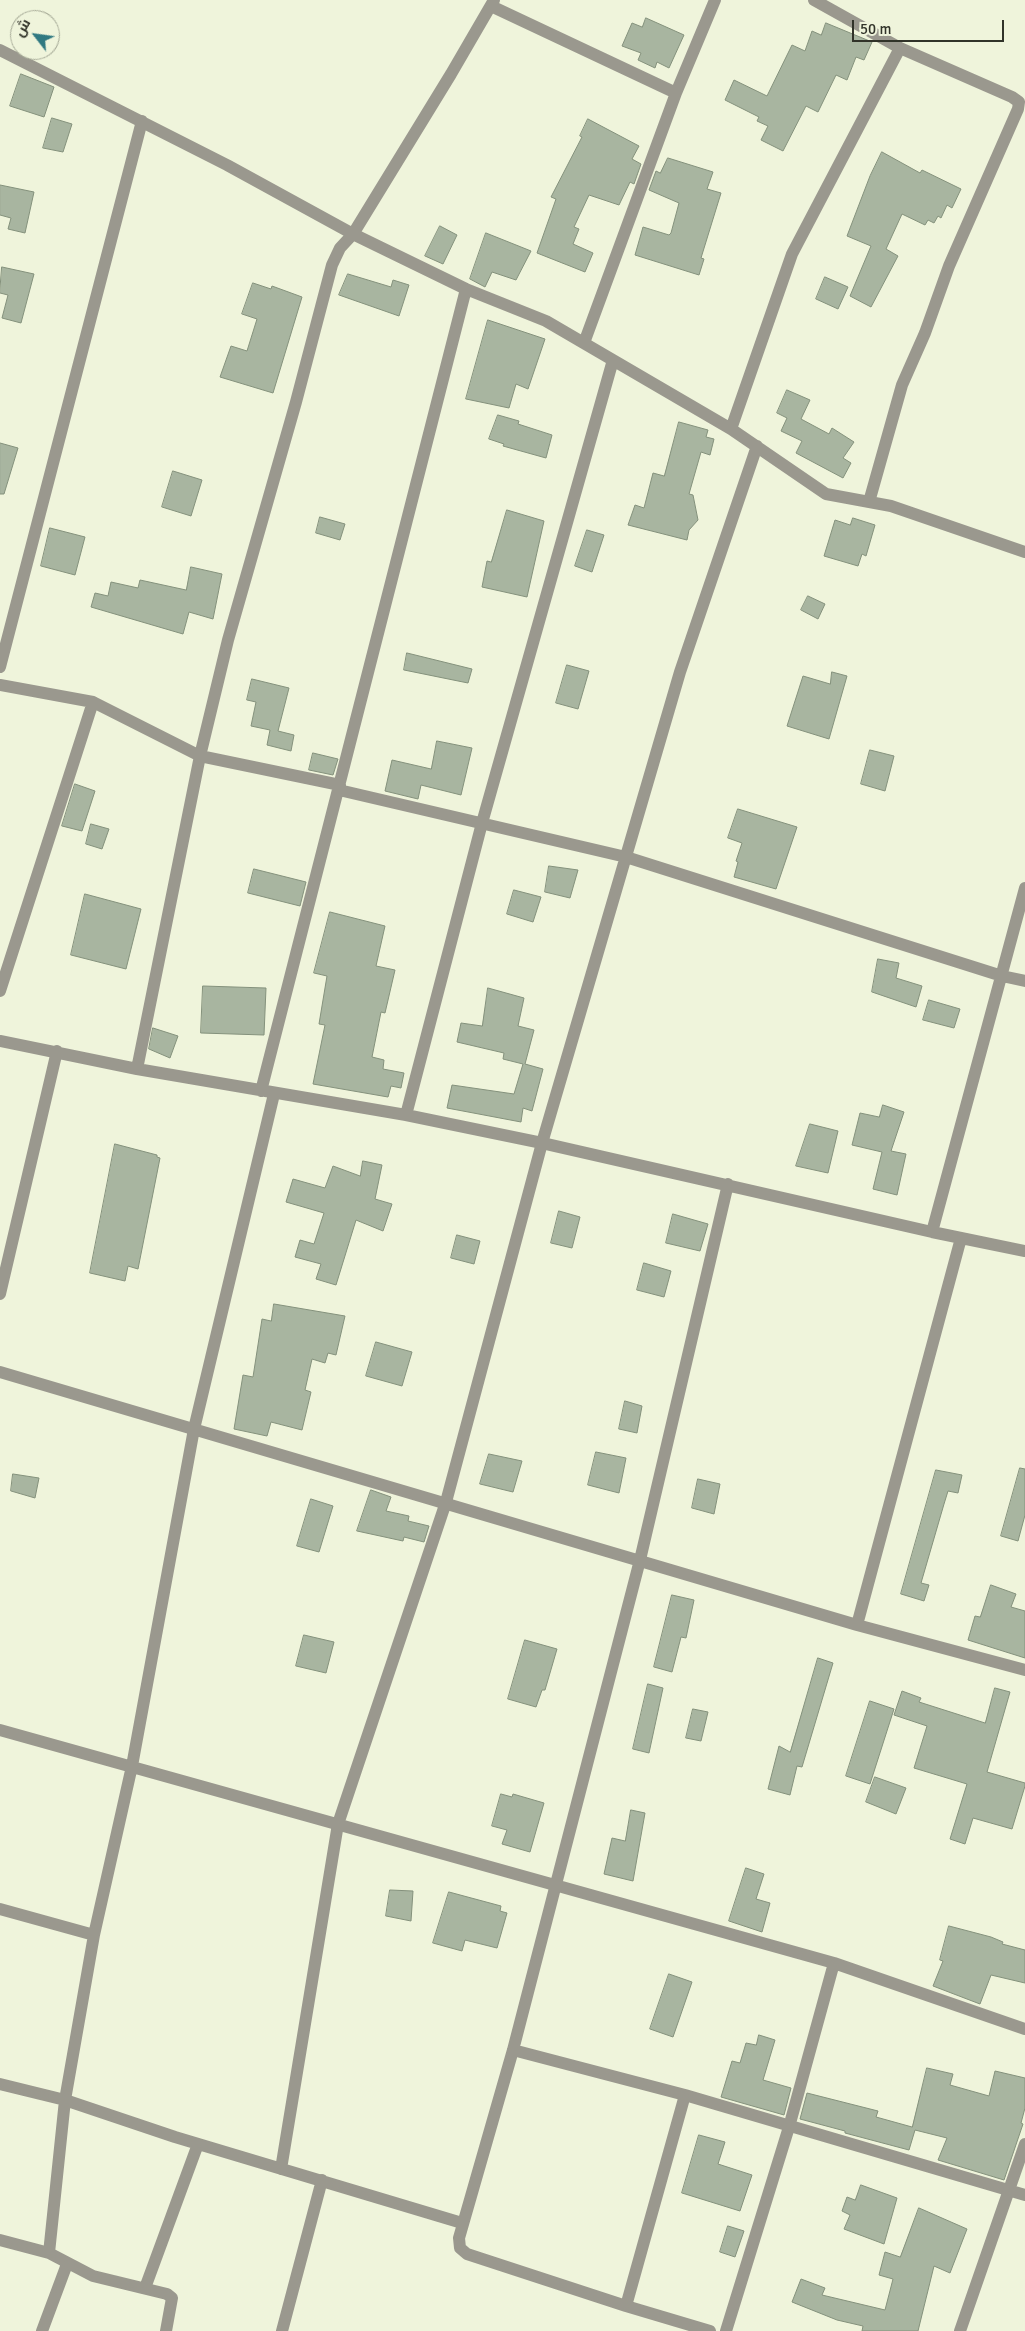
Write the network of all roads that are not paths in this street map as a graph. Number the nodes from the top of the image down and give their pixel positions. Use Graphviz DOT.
graph roads {
  1 [pos="715,0"];
  2 [pos="814,0"];
  3 [pos="492,3"];
  4 [pos="900,48"];
  5 [pos="0,50"];
  6 [pos="676,92"];
  7 [pos="142,121"];
  8 [pos="353,234"];
  9 [pos="466,289"];
  10 [pos="584,343"];
  11 [pos="613,360"];
  12 [pos="731,429"];
  13 [pos="757,446"];
  14 [pos="870,502"];
  15 [pos="1025,552"];
  16 [pos="0,667"];
  17 [pos="0,686"];
  18 [pos="92,702"];
  19 [pos="200,756"];
  20 [pos="340,787"];
  21 [pos="482,823"];
  22 [pos="626,857"];
  23 [pos="1025,888"];
  24 [pos="1002,976"];
  25 [pos="1025,980"];
  26 [pos="0,991"];
  27 [pos="0,1041"];
  28 [pos="57,1051"];
  29 [pos="137,1068"];
  30 [pos="268,1093"];
  31 [pos="406,1115"];
  32 [pos="542,1143"];
  33 [pos="728,1184"];
  34 [pos="932,1232"];
  35 [pos="961,1238"];
  36 [pos="1025,1251"];
  37 [pos="0,1294"];
  38 [pos="0,1372"];
  39 [pos="194,1429"];
  40 [pos="446,1502"];
  41 [pos="640,1560"];
  42 [pos="857,1624"];
  43 [pos="1025,1670"];
  44 [pos="0,1730"];
  45 [pos="132,1766"];
  46 [pos="338,1824"];
  47 [pos="556,1884"];
  48 [pos="0,1909"];
  49 [pos="94,1934"];
  50 [pos="834,1963"];
  51 [pos="1025,2029"];
  52 [pos="513,2050"];
  53 [pos="0,2084"];
  54 [pos="685,2095"];
  55 [pos="65,2100"];
  56 [pos="789,2127"];
  57 [pos="198,2144"];
  58 [pos="1025,2144"];
  59 [pos="281,2169"];
  60 [pos="322,2180"];
  61 [pos="1009,2189"];
  62 [pos="1025,2195"];
  63 [pos="462,2223"];
  64 [pos="0,2240"];
  65 [pos="49,2254"];
  66 [pos="67,2264"];
  67 [pos="145,2288"];
  68 [pos="626,2306"];
  69 [pos="42,2331"];
  70 [pos="166,2331"];
  71 [pos="282,2331"];
  72 [pos="710,2331"];
  73 [pos="726,2331"];
  74 [pos="960,2331"];
  1 -- 6 [label="street"];
  2 -- 4 [label="street"];
  3 -- 6 [label="street"];
  3 -- 8 [label="street"];
  4 -- 12 [label="street"];
  4 -- 14 [label="street"];
  5 -- 7 [label="street"];
  6 -- 10 [label="street"];
  7 -- 8 [label="street"];
  7 -- 16 [label="street"];
  8 -- 9 [label="street"];
  8 -- 19 [label="street"];
  9 -- 10 [label="street"];
  9 -- 20 [label="street"];
  10 -- 11 [label="street"];
  11 -- 12 [label="street"];
  11 -- 21 [label="street"];
  12 -- 13 [label="street"];
  13 -- 14 [label="street"];
  13 -- 22 [label="street"];
  14 -- 15 [label="street"];
  17 -- 18 [label="street"];
  18 -- 19 [label="street"];
  18 -- 26 [label="street"];
  19 -- 20 [label="street"];
  19 -- 29 [label="street"];
  20 -- 21 [label="street"];
  20 -- 30 [label="street"];
  21 -- 22 [label="street"];
  21 -- 31 [label="street"];
  22 -- 24 [label="street"];
  22 -- 32 [label="street"];
  23 -- 24 [label="street"];
  24 -- 25 [label="street"];
  24 -- 34 [label="street"];
  27 -- 28 [label="street"];
  28 -- 29 [label="street"];
  28 -- 37 [label="street"];
  29 -- 30 [label="street"];
  30 -- 31 [label="street"];
  30 -- 39 [label="street"];
  31 -- 32 [label="street"];
  32 -- 33 [label="street"];
  32 -- 40 [label="street"];
  33 -- 34 [label="street"];
  33 -- 41 [label="street"];
  34 -- 35 [label="street"];
  35 -- 36 [label="street"];
  35 -- 42 [label="street"];
  38 -- 39 [label="street"];
  39 -- 40 [label="street"];
  39 -- 45 [label="street"];
  40 -- 41 [label="street"];
  40 -- 46 [label="street"];
  41 -- 42 [label="street"];
  41 -- 47 [label="street"];
  42 -- 43 [label="street"];
  44 -- 45 [label="street"];
  45 -- 46 [label="street"];
  45 -- 49 [label="street"];
  46 -- 47 [label="street"];
  46 -- 59 [label="street"];
  47 -- 50 [label="street"];
  47 -- 52 [label="street"];
  48 -- 49 [label="street"];
  49 -- 55 [label="street"];
  50 -- 51 [label="street"];
  50 -- 56 [label="street"];
  52 -- 54 [label="street"];
  52 -- 63 [label="street"];
  53 -- 55 [label="street"];
  54 -- 56 [label="street"];
  54 -- 68 [label="street"];
  55 -- 57 [label="street"];
  55 -- 65 [label="street"];
  56 -- 61 [label="street"];
  56 -- 73 [label="street"];
  57 -- 59 [label="street"];
  57 -- 67 [label="street"];
  58 -- 61 [label="street"];
  59 -- 60 [label="street"];
  60 -- 63 [label="street"];
  60 -- 71 [label="street"];
  61 -- 62 [label="street"];
  61 -- 74 [label="street"];
  63 -- 68 [label="street"];
  64 -- 65 [label="street"];
  65 -- 66 [label="street"];
  66 -- 67 [label="street"];
  66 -- 69 [label="street"];
  67 -- 70 [label="street"];
  68 -- 72 [label="street"];
}
